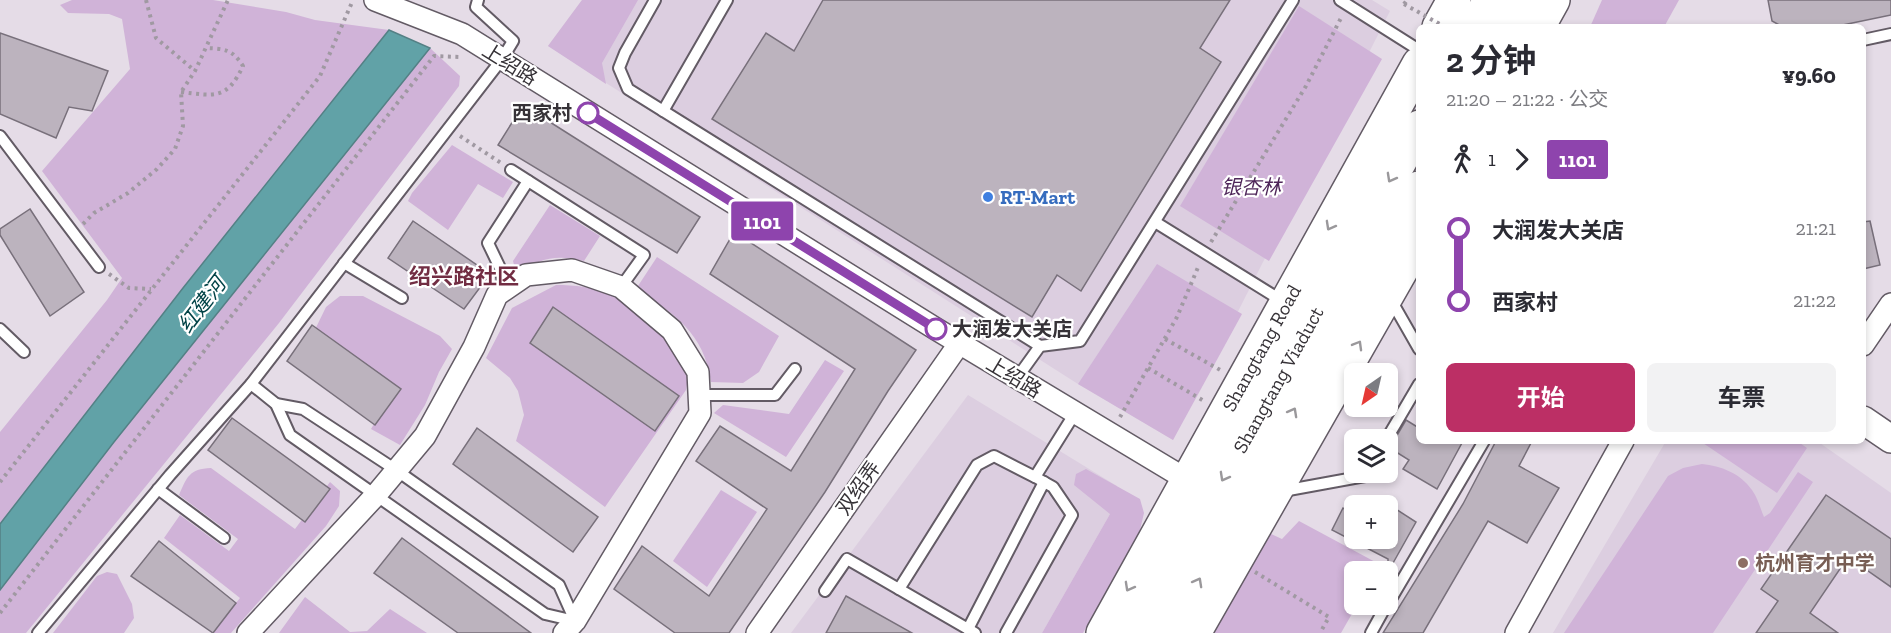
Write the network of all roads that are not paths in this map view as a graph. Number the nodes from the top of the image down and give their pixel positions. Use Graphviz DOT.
graph roads {
  1 [pos="375,0"];
  2 [pos="478,0"];
  3 [pos="656,0"];
  4 [pos="727,0"];
  5 [pos="1293,0"];
  6 [pos="1454,0"];
  7 [pos="1490,0"];
  8 [pos="1525,0"];
  9 [pos="1553,0"];
  10 [pos="1344,2"];
  11 [pos="1441,24"];
  12 [pos="1477,24"];
  13 [pos="1512,24"];
  14 [pos="1540,24"];
  15 [pos="1891,34"];
  16 [pos="1866,39"];
  17 [pos="1416,48"];
  18 [pos="502,59"];
  19 [pos="1416,69"];
  20 [pos="663,111"];
  21 [pos="1416,132"];
  22 [pos="0,136"];
  23 [pos="512,170"];
  24 [pos="528,181"];
  25 [pos="1416,193"];
  26 [pos="1155,222"];
  27 [pos="1416,244"];
  28 [pos="344,263"];
  29 [pos="99,267"];
  30 [pos="621,287"];
  31 [pos="504,290"];
  32 [pos="1388,294"];
  33 [pos="402,298"];
  34 [pos="1287,303"];
  35 [pos="1891,304"];
  36 [pos="0,329"];
  37 [pos="1866,341"];
  38 [pos="959,344"];
  39 [pos="1416,344"];
  40 [pos="1040,346"];
  41 [pos="24,352"];
  42 [pos="795,369"];
  43 [pos="1017,378"];
  44 [pos="251,384"];
  45 [pos="1416,389"];
  46 [pos="699,395"];
  47 [pos="276,404"];
  48 [pos="1076,413"];
  49 [pos="1866,422"];
  50 [pos="1392,429"];
  51 [pos="1891,439"];
  52 [pos="1482,444"];
  53 [pos="1621,444"];
  54 [pos="396,471"];
  55 [pos="1039,480"];
  56 [pos="1344,480"];
  57 [pos="1189,481"];
  58 [pos="158,489"];
  59 [pos="1274,493"];
  60 [pos="375,496"];
  61 [pos="224,538"];
  62 [pos="1398,586"];
  63 [pos="899,589"];
  64 [pos="825,591"];
  65 [pos="1381,615"];
  66 [pos="577,629"];
  67 [pos="971,631"];
  68 [pos="38,633"];
  69 [pos="248,633"];
  70 [pos="757,633"];
  71 [pos="1006,633"];
  72 [pos="1103,633"];
  73 [pos="1137,633"];
  74 [pos="1170,633"];
  75 [pos="1194,633"];
  76 [pos="1371,633"];
  77 [pos="1515,633"];
  1 -- 18 [label="street, 上绍路"];
  2 -- 18 [label="lane"];
  3 -- 20 [label="lane"];
  4 -- 20 [label="lane"];
  5 -- 26 [label="lane"];
  6 -- 11 [label="main road"];
  7 -- 12 [label="main road"];
  8 -- 13 [label="main road"];
  9 -- 14 [label="main road"];
  10 -- 17 [label="lane"];
  15 -- 16 [label="lane"];
  18 -- 28 [label="lane"];
  18 -- 38 [label="street, 上绍路"];
  19 -- 34 [label="main road, Shangtang Road, one-way"];
  20 -- 40 [label="lane"];
  21 -- 73 [label="main road, Shangtang Viaduct, one-way"];
  22 -- 29 [label="lane"];
  23 -- 24 [label="lane"];
  24 -- 30 [label="lane"];
  24 -- 31 [label="lane"];
  74 -- 25 [label="main road, Shangtang Viaduct, one-way"];
  26 -- 34 [label="lane"];
  26 -- 40 [label="lane"];
  27 -- 32 [label="main road"];
  28 -- 33 [label="lane"];
  28 -- 44 [label="lane"];
  30 -- 31 [label="street"];
  30 -- 46 [label="street"];
  31 -- 54 [label="street"];
  32 -- 39 [label="lane"];
  59 -- 32 [label="main road, one-way"];
  34 -- 57 [label="main road, Shangtang Road"];
  35 -- 37 [label="street"];
  36 -- 41 [label="lane"];
  38 -- 43 [label="street, 上绍路"];
  38 -- 70 [label="street, 双绍弄"];
  40 -- 43 [label="lane"];
  42 -- 46 [label="lane"];
  43 -- 48 [label="street, 上绍路"];
  44 -- 47 [label="lane"];
  44 -- 58 [label="lane"];
  45 -- 50 [label="lane"];
  46 -- 66 [label="street"];
  47 -- 54 [label="lane"];
  47 -- 60 [label="lane"];
  48 -- 55 [label="lane"];
  48 -- 57 [label="street, 上绍路"];
  49 -- 51 [label="street"];
  52 -- 62 [label="lane"];
  53 -- 77 [label="street"];
  54 -- 60 [label="street"];
  54 -- 66 [label="lane"];
  55 -- 63 [label="lane"];
  55 -- 67 [label="lane"];
  55 -- 71 [label="lane"];
  56 -- 59 [label="lane"];
  57 -- 72 [label="main road, Shangtang Road, one-way"];
  58 -- 61 [label="lane"];
  58 -- 68 [label="lane"];
  59 -- 75 [label="main road"];
  60 -- 66 [label="lane"];
  60 -- 69 [label="street"];
  63 -- 64 [label="lane"];
  63 -- 67 [label="lane"];
  65 -- 76 [label="lane"];
}
